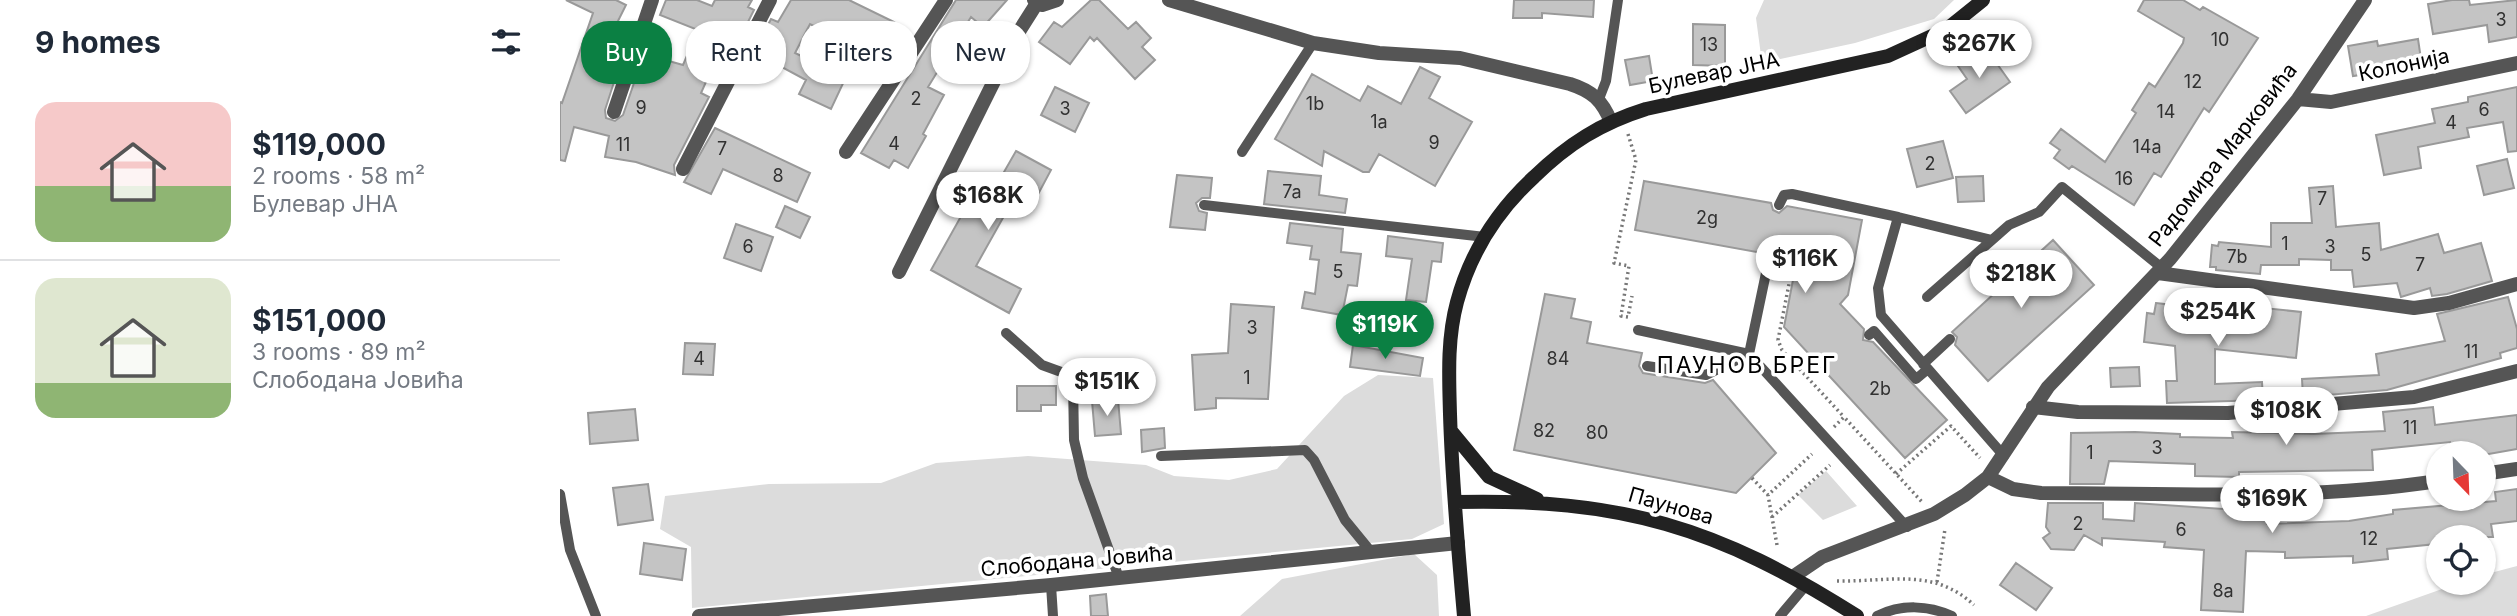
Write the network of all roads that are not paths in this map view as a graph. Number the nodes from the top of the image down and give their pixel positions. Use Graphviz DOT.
graph roads {
  1 [pos="652,0"];
  2 [pos="771,0"];
  3 [pos="946,0"];
  4 [pos="1057,0"];
  5 [pos="1168,0"];
  6 [pos="1618,0"];
  7 [pos="1983,0"];
  8 [pos="2365,0"];
  9 [pos="1035,2"];
  10 [pos="1194,5"];
  11 [pos="1313,43"];
  12 [pos="2517,63"];
  13 [pos="1599,99"];
  14 [pos="2298,99"];
  15 [pos="614,112"];
  16 [pos="1611,122"];
  17 [pos="846,152"];
  18 [pos="1241,152"];
  19 [pos="683,169"];
  20 [pos="1204,205"];
  21 [pos="1779,205"];
  22 [pos="1898,216"];
  23 [pos="1485,237"];
  24 [pos="1992,240"];
  25 [pos="1770,254"];
  26 [pos="2160,270"];
  27 [pos="899,272"];
  28 [pos="2517,284"];
  29 [pos="1927,297"];
  30 [pos="1638,330"];
  31 [pos="1006,333"];
  32 [pos="1869,335"];
  33 [pos="1950,339"];
  34 [pos="1749,354"];
  35 [pos="1647,366"];
  36 [pos="1926,366"];
  37 [pos="2517,371"];
  38 [pos="2033,407"];
  39 [pos="1450,431"];
  40 [pos="1161,456"];
  41 [pos="2004,456"];
  42 [pos="2517,469"];
  43 [pos="2496,472"];
  44 [pos="1990,474"];
  45 [pos="2426,482"];
  46 [pos="560,494"];
  47 [pos="1455,502"];
  48 [pos="1545,502"];
  49 [pos="1907,527"];
  50 [pos="1458,543"];
  51 [pos="1372,553"];
  52 [pos="1119,578"];
  53 [pos="1800,580"];
  54 [pos="1051,585"];
  55 [pos="596,616"];
  56 [pos="699,616"];
  57 [pos="1053,616"];
  58 [pos="1464,616"];
  59 [pos="1780,616"];
  60 [pos="1857,616"];
  61 [pos="1878,616"];
  62 [pos="1952,616"];
  1 -- 15 [label="street"];
  2 -- 19 [label="street"];
  3 -- 17 [label="street"];
  4 -- 9 [label="street"];
  5 -- 10 [label="street"];
  6 -- 13 [label="lane"];
  7 -- 16 [label="main road, Булевар ЈНА"];
  8 -- 14 [label="street, Радомира Марковића"];
  9 -- 27 [label="street"];
  10 -- 11 [label="street"];
  11 -- 13 [label="street"];
  11 -- 18 [label="lane"];
  12 -- 14 [label="street, Колонија"];
  13 -- 16 [label="street"];
  14 -- 26 [label="street, Радомира Марковића"];
  16 -- 23 [label="main road, Булевар ЈНА"];
  20 -- 23 [label="lane"];
  21 -- 22 [label="lane"];
  22 -- 24 [label="lane"];
  22 -- 36 [label="lane"];
  23 -- 39 [label="main road, Булевар ЈНА"];
  24 -- 26 [label="lane, Радомира Марковића"];
  24 -- 29 [label="lane, Радомира Марковића"];
  25 -- 34 [label="lane"];
  26 -- 28 [label="street"];
  26 -- 38 [label="street, Радомира Марковића"];
  30 -- 34 [label="lane"];
  31 -- 52 [label="lane"];
  32 -- 36 [label="lane"];
  33 -- 36 [label="lane"];
  34 -- 35 [label="lane"];
  34 -- 49 [label="lane"];
  36 -- 41 [label="lane"];
  37 -- 38 [label="street"];
  38 -- 41 [label="street, Радомира Марковића"];
  39 -- 47 [label="main road, Булевар ЈНА"];
  39 -- 48 [label="main road"];
  40 -- 51 [label="lane"];
  41 -- 44 [label="street, Радомира Марковића"];
  42 -- 43 [label="street"];
  44 -- 45 [label="street"];
  44 -- 49 [label="street, Радомира Марковића"];
  46 -- 55 [label="lane"];
  47 -- 48 [label="main road, Паунова"];
  47 -- 50 [label="main road, Булевар ЈНА"];
  48 -- 53 [label="main road, Паунова"];
  49 -- 53 [label="street, Радомира Марковића"];
  50 -- 51 [label="street, Слободана Јовића"];
  50 -- 58 [label="main road, Булевар ЈНА"];
  51 -- 52 [label="street, Слободана Јовића"];
  52 -- 54 [label="street, Слободана Јовића"];
  53 -- 59 [label="lane"];
  53 -- 60 [label="main road, Паунова"];
  54 -- 56 [label="street, Слободана Јовића"];
  54 -- 57 [label="lane"];
  61 -- 62 [label="lane"];
}
